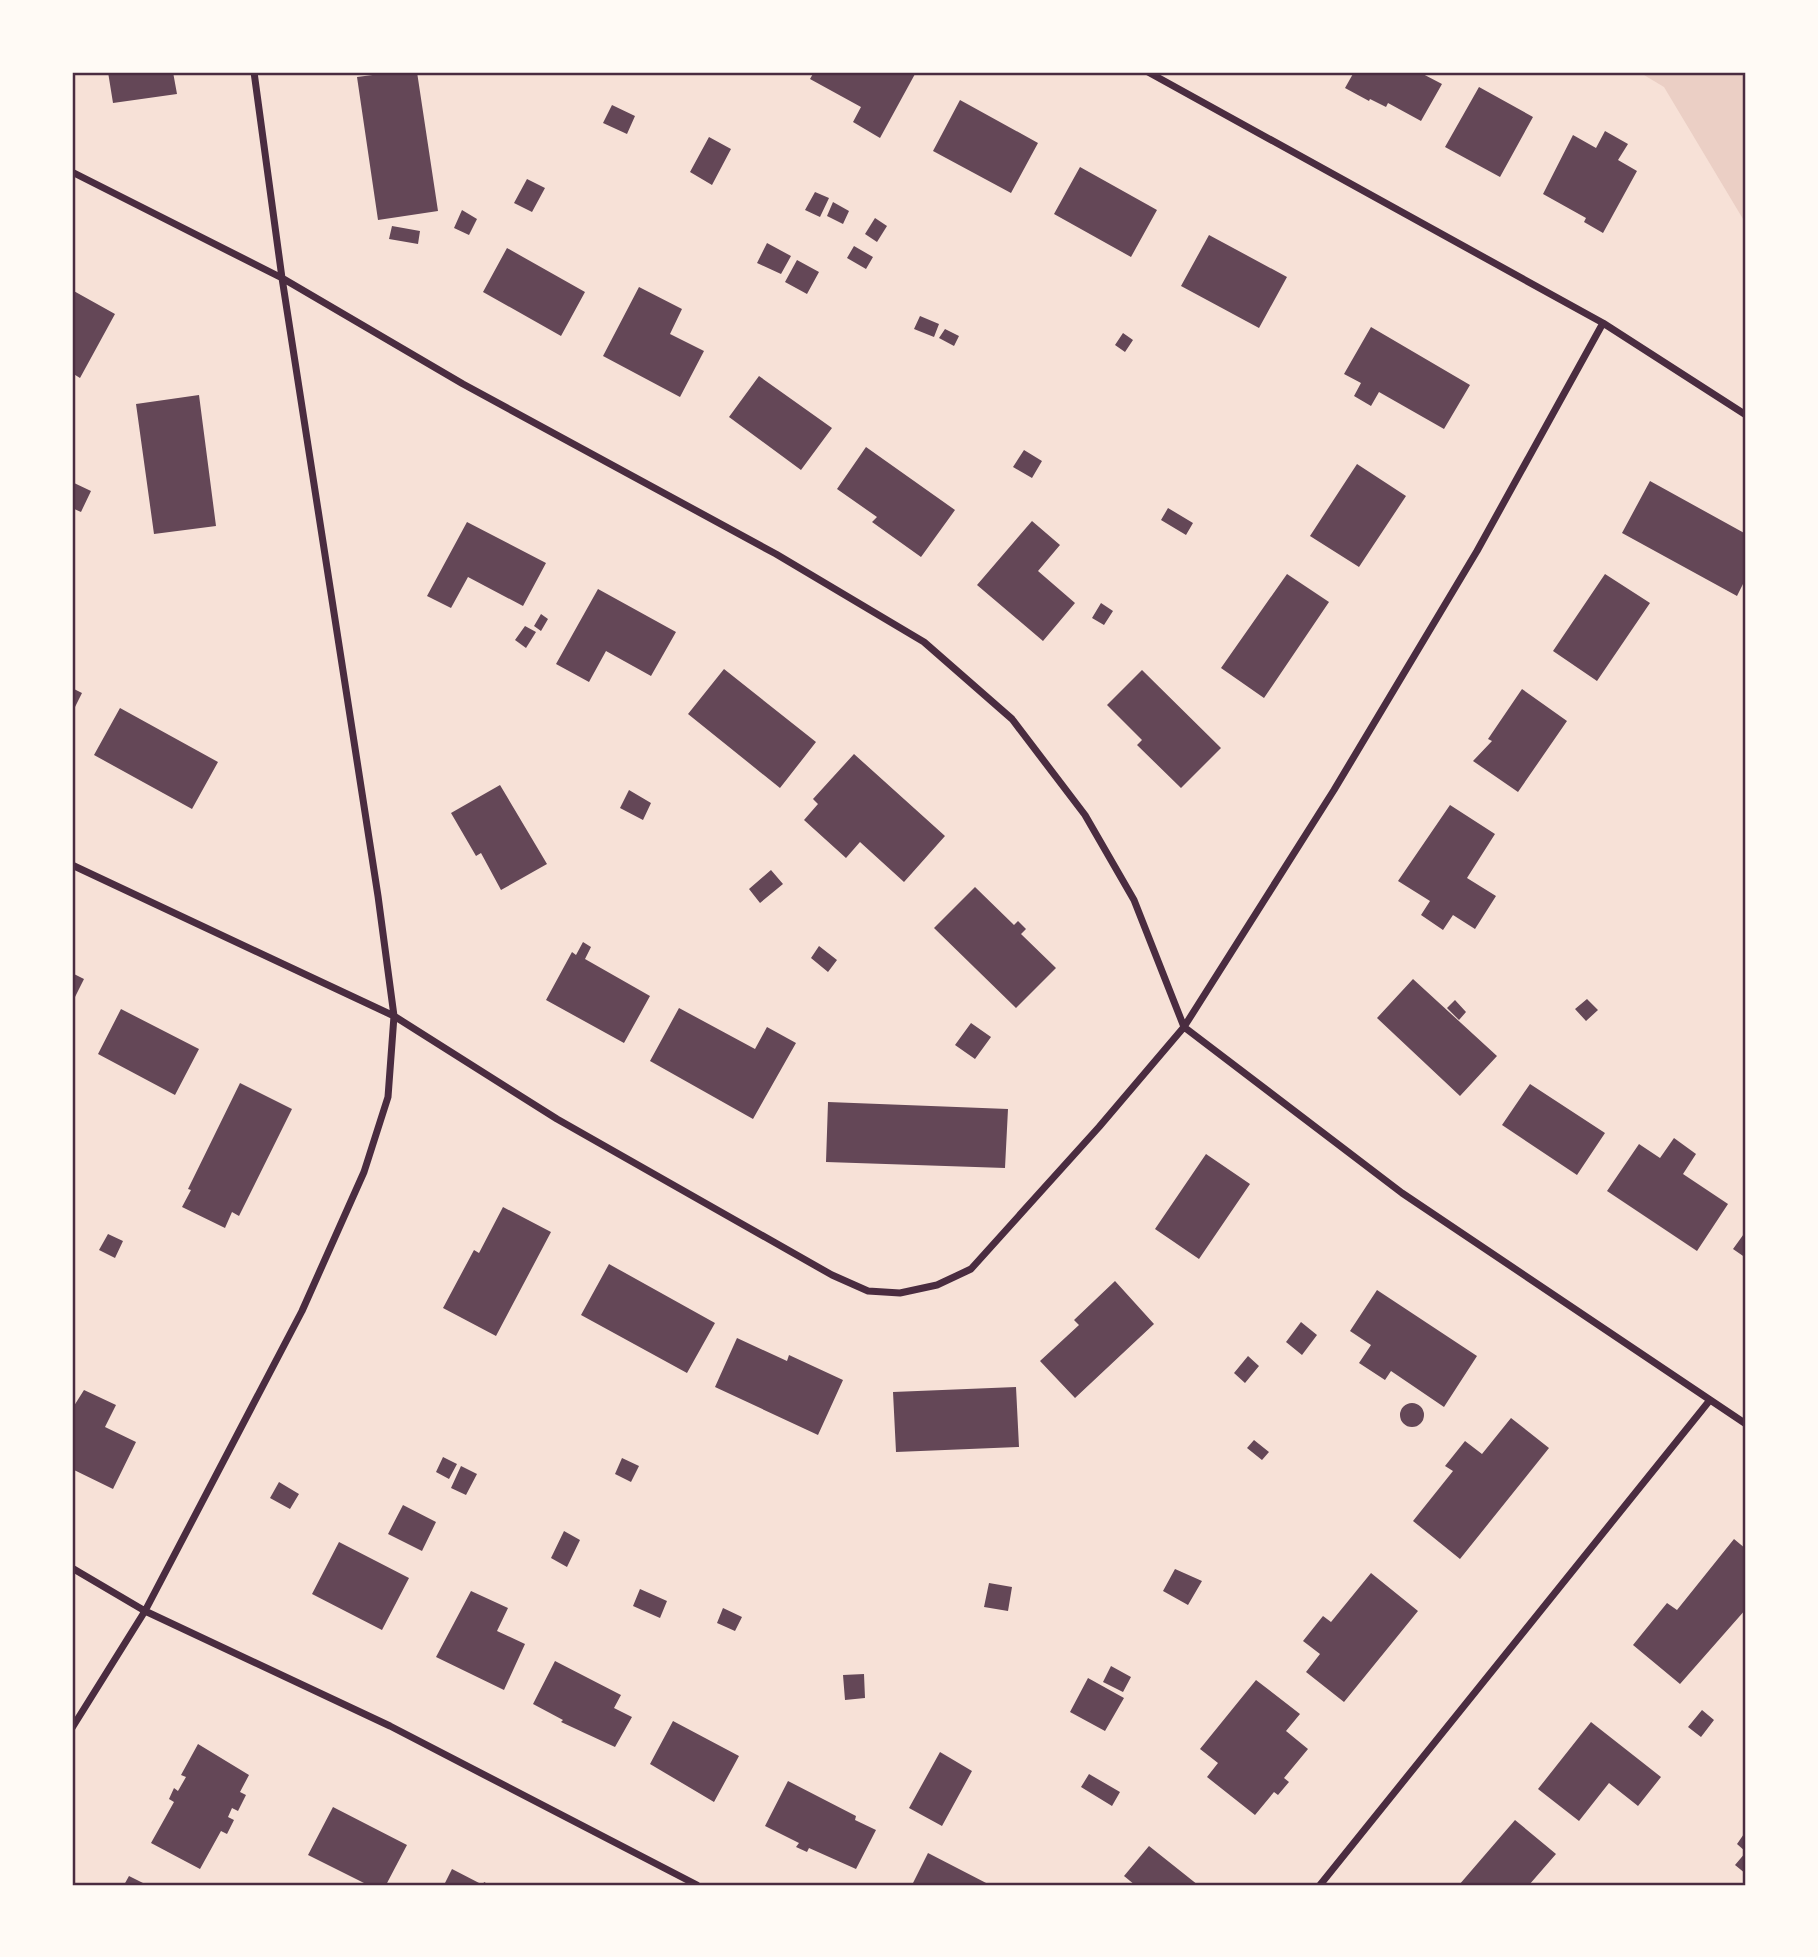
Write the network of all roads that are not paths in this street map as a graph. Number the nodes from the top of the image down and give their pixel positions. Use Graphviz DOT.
graph roads {
  1 [pos="254,72"];
  2 [pos="1148,72"];
  3 [pos="72,172"];
  4 [pos="282,278"];
  5 [pos="1604,323"];
  6 [pos="1746,415"];
  7 [pos="72,866"];
  8 [pos="394,1016"];
  9 [pos="1184,1027"];
  10 [pos="1710,1400"];
  11 [pos="1746,1424"];
  12 [pos="72,1568"];
  13 [pos="145,1611"];
  14 [pos="72,1728"];
  15 [pos="697,1885"];
  16 [pos="1320,1885"];
  1 -- 4 [label="street"];
  2 -- 5 [label="street"];
  3 -- 4 [label="street"];
  4 -- 8 [label="street"];
  4 -- 9 [label="street"];
  5 -- 6 [label="street"];
  5 -- 9 [label="street"];
  7 -- 8 [label="street"];
  8 -- 9 [label="street"];
  8 -- 13 [label="street"];
  9 -- 10 [label="street"];
  10 -- 11 [label="street"];
  10 -- 16 [label="street"];
  12 -- 13 [label="street"];
  13 -- 14 [label="street"];
  13 -- 15 [label="street"];
}
